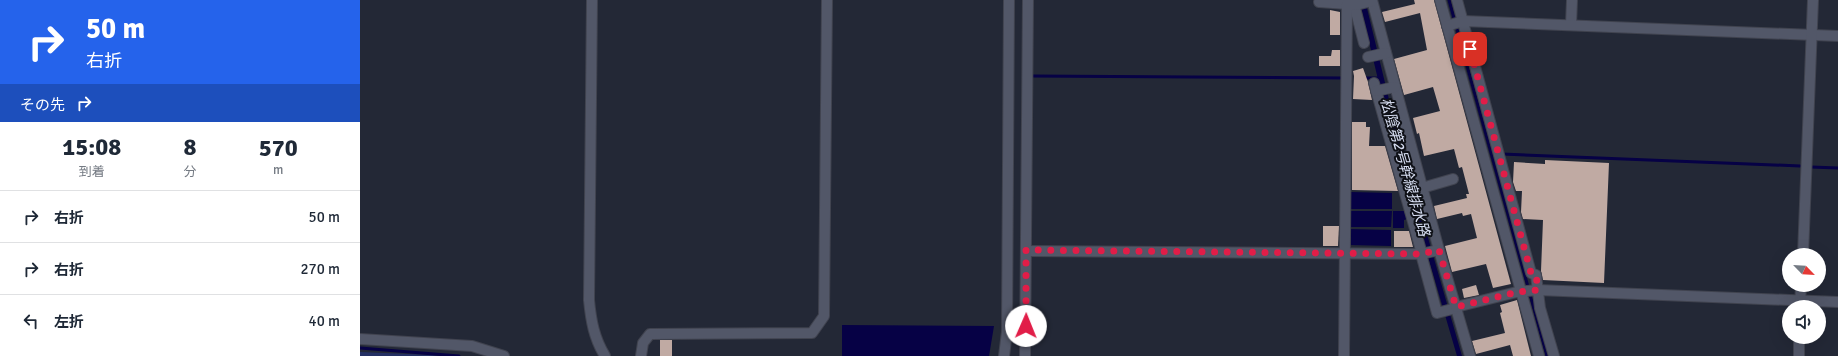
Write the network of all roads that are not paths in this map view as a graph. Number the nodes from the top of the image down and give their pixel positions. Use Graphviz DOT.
graph roads {
  1 [pos="592,0"];
  2 [pos="827,0"];
  3 [pos="1009,0"];
  4 [pos="1028,0"];
  5 [pos="1440,0"];
  6 [pos="1457,0"];
  7 [pos="1572,0"];
  8 [pos="1813,0"];
  9 [pos="1371,1"];
  10 [pos="1319,2"];
  11 [pos="1352,4"];
  12 [pos="1461,21"];
  13 [pos="1448,25"];
  14 [pos="1571,25"];
  15 [pos="1812,34"];
  16 [pos="1838,36"];
  17 [pos="1364,43"];
  18 [pos="1384,53"];
  19 [pos="1369,57"];
  20 [pos="1392,88"];
  21 [pos="1403,125"];
  22 [pos="1388,130"];
  23 [pos="1453,179"];
  24 [pos="1422,188"];
  25 [pos="1803,248"];
  26 [pos="1026,250"];
  27 [pos="1438,250"];
  28 [pos="1344,254"];
  29 [pos="1422,254"];
  30 [pos="1536,290"];
  31 [pos="1522,291"];
  32 [pos="1838,302"];
  33 [pos="1782,303"];
  34 [pos="1826,303"];
  35 [pos="1455,308"];
  36 [pos="360,339"];
  37 [pos="1799,344"];
  38 [pos="504,356"];
  39 [pos="605,356"];
  40 [pos="641,356"];
  41 [pos="1004,356"];
  42 [pos="1026,356"];
  43 [pos="1344,356"];
  44 [pos="1470,356"];
  45 [pos="1539,356"];
  46 [pos="1554,356"];
  47 [pos="1798,356"];
  1 -- 39 [label="street"];
  2 -- 40 [label="street"];
  3 -- 41 [label="street"];
  4 -- 26 [label="street"];
  5 -- 13 [label="street"];
  6 -- 12 [label="street"];
  7 -- 14 [label="street"];
  8 -- 15 [label="street"];
  9 -- 11 [label="street"];
  9 -- 18 [label="street"];
  10 -- 11 [label="street"];
  11 -- 17 [label="street"];
  11 -- 28 [label="street"];
  12 -- 13 [label="street"];
  12 -- 14 [label="street"];
  12 -- 30 [label="street"];
  13 -- 31 [label="street"];
  14 -- 15 [label="street"];
  15 -- 16 [label="street"];
  15 -- 25 [label="street"];
  18 -- 19 [label="street"];
  18 -- 20 [label="street"];
  20 -- 21 [label="street"];
  20 -- 22 [label="street"];
  21 -- 22 [label="street"];
  21 -- 24 [label="street"];
  22 -- 29 [label="street"];
  23 -- 24 [label="street"];
  24 -- 27 [label="street"];
  26 -- 28 [label="street"];
  26 -- 42 [label="street"];
  27 -- 29 [label="street"];
  27 -- 35 [label="street"];
  28 -- 29 [label="street"];
  28 -- 43 [label="street"];
  29 -- 35 [label="street"];
  30 -- 31 [label="street"];
  30 -- 33 [label="street"];
  30 -- 46 [label="street"];
  31 -- 35 [label="street"];
  31 -- 45 [label="street"];
  32 -- 34 [label="street"];
  35 -- 44 [label="street"];
  36 -- 38 [label="street"];
  37 -- 47 [label="street"];
}
